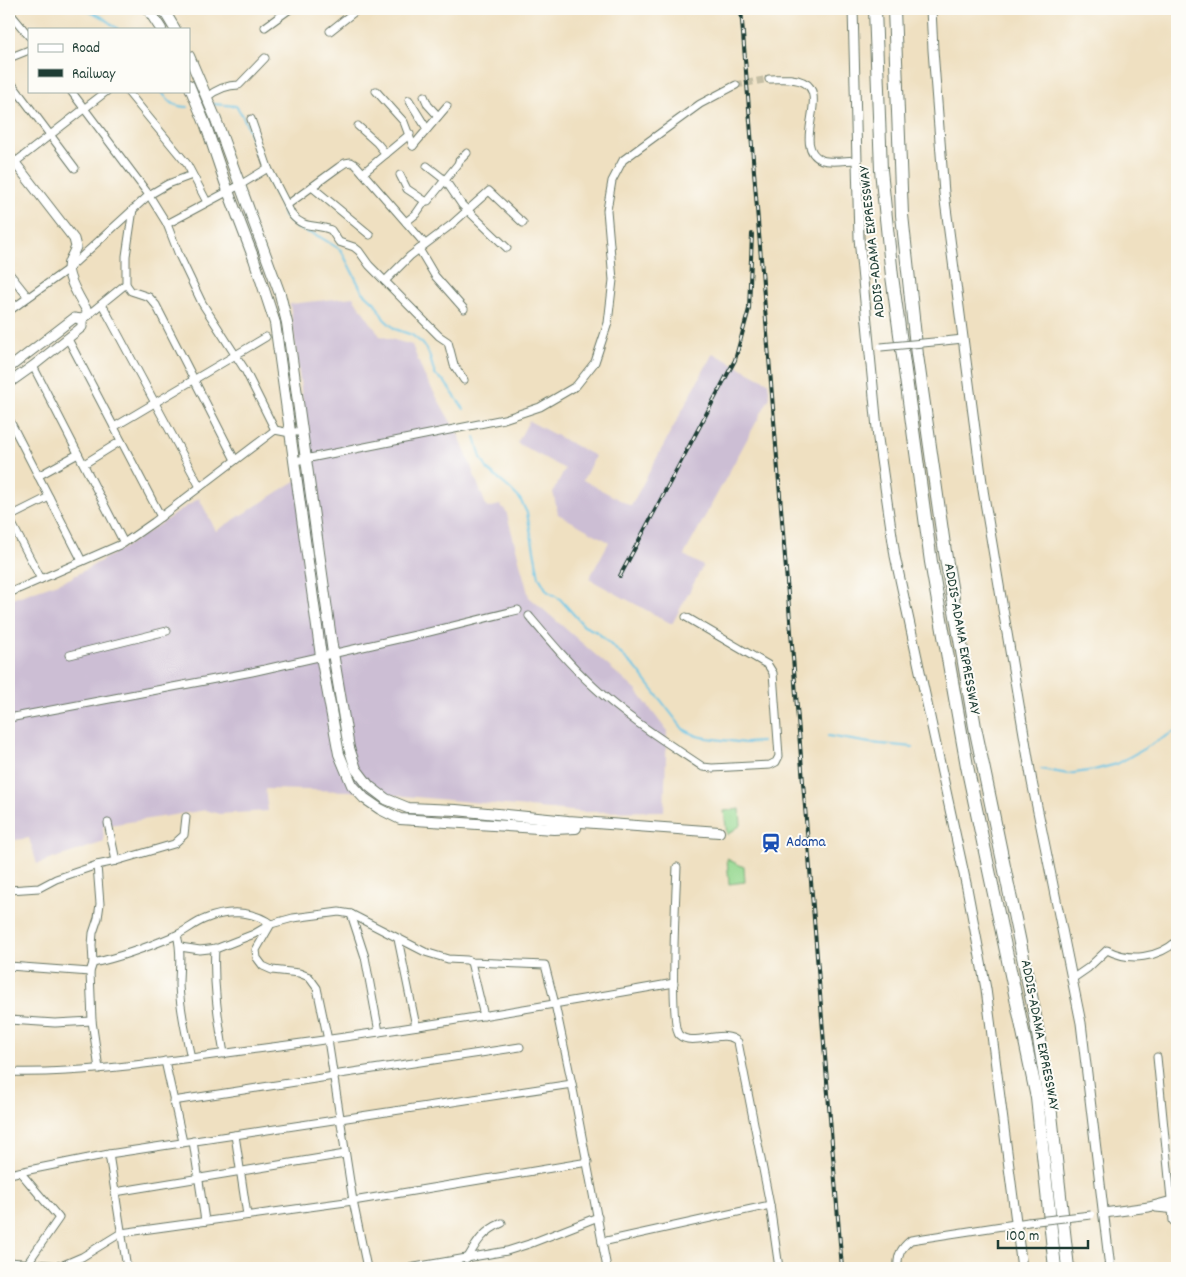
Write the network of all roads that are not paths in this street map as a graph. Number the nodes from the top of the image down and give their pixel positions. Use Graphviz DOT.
graph roads {
  1 [pos="148,9"];
  2 [pos="163,9"];
  3 [pos="290,9"];
  4 [pos="358,9"];
  5 [pos="853,9"];
  6 [pos="874,9"];
  7 [pos="894,9"];
  8 [pos="932,9"];
  9 [pos="9,10"];
  10 [pos="265,27"];
  11 [pos="160,28"];
  12 [pos="174,28"];
  13 [pos="330,31"];
  14 [pos="28,35"];
  15 [pos="28,50"];
  16 [pos="9,58"];
  17 [pos="190,58"];
  18 [pos="265,58"];
  19 [pos="769,79"];
  20 [pos="9,80"];
  21 [pos="736,84"];
  22 [pos="190,87"];
  23 [pos="376,91"];
  24 [pos="72,92"];
  25 [pos="105,92"];
  26 [pos="128,92"];
  27 [pos="424,96"];
  28 [pos="207,97"];
  29 [pos="409,100"];
  30 [pos="447,106"];
  31 [pos="84,108"];
  32 [pos="438,116"];
  33 [pos="251,119"];
  34 [pos="358,126"];
  35 [pos="427,129"];
  36 [pos="50,134"];
  37 [pos="410,134"];
  38 [pos="467,153"];
  39 [pos="386,154"];
  40 [pos="857,160"];
  41 [pos="11,161"];
  42 [pos="427,166"];
  43 [pos="75,168"];
  44 [pos="268,168"];
  45 [pos="363,173"];
  46 [pos="192,175"];
  47 [pos="400,175"];
  48 [pos="445,180"];
  49 [pos="240,185"];
  50 [pos="312,188"];
  51 [pos="228,191"];
  52 [pos="149,195"];
  53 [pos="425,201"];
  54 [pos="207,202"];
  55 [pos="287,205"];
  56 [pos="133,209"];
  57 [pos="468,210"];
  58 [pos="406,222"];
  59 [pos="523,223"];
  60 [pos="167,224"];
  61 [pos="370,234"];
  62 [pos="422,246"];
  63 [pos="507,248"];
  64 [pos="68,269"];
  65 [pos="9,273"];
  66 [pos="385,281"];
  67 [pos="126,284"];
  68 [pos="28,297"];
  69 [pos="102,304"];
  70 [pos="464,309"];
  71 [pos="9,312"];
  72 [pos="86,317"];
  73 [pos="266,337"];
  74 [pos="68,339"];
  75 [pos="963,339"];
  76 [pos="869,348"];
  77 [pos="235,354"];
  78 [pos="33,366"];
  79 [pos="9,368"];
  80 [pos="194,379"];
  81 [pos="464,380"];
  82 [pos="9,383"];
  83 [pos="155,403"];
  84 [pos="9,419"];
  85 [pos="114,427"];
  86 [pos="275,430"];
  87 [pos="301,431"];
  88 [pos="290,433"];
  89 [pos="121,441"];
  90 [pos="78,454"];
  91 [pos="305,459"];
  92 [pos="235,460"];
  93 [pos="295,461"];
  94 [pos="84,464"];
  95 [pos="38,476"];
  96 [pos="200,487"];
  97 [pos="49,497"];
  98 [pos="9,517"];
  99 [pos="161,517"];
  100 [pos="124,543"];
  101 [pos="82,561"];
  102 [pos="40,579"];
  103 [pos="9,592"];
  104 [pos="518,610"];
  105 [pos="529,616"];
  106 [pos="686,617"];
  107 [pos="167,631"];
  108 [pos="333,653"];
  109 [pos="70,655"];
  110 [pos="321,656"];
  111 [pos="9,718"];
  112 [pos="186,818"];
  113 [pos="108,823"];
  114 [pos="116,861"];
  115 [pos="97,865"];
  116 [pos="677,867"];
  117 [pos="9,890"];
  118 [pos="352,914"];
  119 [pos="271,924"];
  120 [pos="176,935"];
  121 [pos="398,938"];
  122 [pos="1177,941"];
  123 [pos="180,947"];
  124 [pos="215,948"];
  125 [pos="471,962"];
  126 [pos="93,963"];
  127 [pos="9,966"];
  128 [pos="90,972"];
  129 [pos="1072,979"];
  130 [pos="674,983"];
  131 [pos="555,1004"];
  132 [pos="484,1016"];
  133 [pos="9,1020"];
  134 [pos="92,1021"];
  135 [pos="416,1026"];
  136 [pos="379,1032"];
  137 [pos="328,1040"];
  138 [pos="520,1046"];
  139 [pos="224,1054"];
  140 [pos="1156,1057"];
  141 [pos="191,1058"];
  142 [pos="165,1062"];
  143 [pos="99,1069"];
  144 [pos="9,1072"];
  145 [pos="333,1076"];
  146 [pos="572,1084"];
  147 [pos="173,1101"];
  148 [pos="340,1120"];
  149 [pos="235,1135"];
  150 [pos="193,1141"];
  151 [pos="183,1142"];
  152 [pos="109,1154"];
  153 [pos="345,1154"];
  154 [pos="588,1162"];
  155 [pos="20,1172"];
  156 [pos="240,1172"];
  157 [pos="9,1174"];
  158 [pos="198,1178"];
  159 [pos="115,1192"];
  160 [pos="353,1201"];
  161 [pos="770,1205"];
  162 [pos="1174,1205"];
  163 [pos="1104,1213"];
  164 [pos="247,1216"];
  165 [pos="598,1217"];
  166 [pos="205,1222"];
  167 [pos="502,1223"];
  168 [pos="1016,1223"];
  169 [pos="1177,1224"];
  170 [pos="121,1233"];
  171 [pos="602,1242"];
  172 [pos="467,1259"];
  173 [pos="9,1262"];
  174 [pos="27,1264"];
  175 [pos="63,1267"];
  176 [pos="426,1267"];
  177 [pos="127,1268"];
  178 [pos="366,1268"];
  179 [pos="409,1268"];
  180 [pos="607,1268"];
  181 [pos="779,1268"];
  182 [pos="898,1268"];
  183 [pos="1022,1268"];
  184 [pos="1055,1268"];
  185 [pos="1068,1268"];
  186 [pos="1110,1268"];
  1 -- 11 [label="main road"];
  2 -- 12 [label="main road"];
  3 -- 10 [label="street"];
  4 -- 13 [label="street"];
  5 -- 40 [label="street"];
  6 -- 184 [label="highway, ADDIS-ADAMA EXPRESSWAY"];
  7 -- 185 [label="highway, ADDIS-ADAMA EXPRESSWAY"];
  8 -- 75 [label="street"];
  9 -- 14 [label="street"];
  15 -- 16 [label="street"];
  17 -- 28 [label="main road"];
  18 -- 28 [label="street"];
  19 -- 40 [label="street"];
  20 -- 36 [label="street"];
  21 -- 91 [label="street"];
  22 -- 51 [label="main road"];
  23 -- 37 [label="street"];
  24 -- 31 [label="street"];
  25 -- 31 [label="street"];
  26 -- 46 [label="street"];
  27 -- 32 [label="street"];
  28 -- 49 [label="main road"];
  29 -- 35 [label="street"];
  30 -- 32 [label="street"];
  31 -- 36 [label="street"];
  31 -- 52 [label="street"];
  32 -- 35 [label="street"];
  33 -- 44 [label="street"];
  34 -- 39 [label="street"];
  35 -- 37 [label="street"];
  36 -- 41 [label="street"];
  36 -- 43 [label="street"];
  37 -- 39 [label="street"];
  38 -- 48 [label="street"];
  39 -- 45 [label="street"];
  40 -- 76 [label="street"];
  41 -- 64 [label="street"];
  42 -- 48 [label="street"];
  44 -- 49 [label="street"];
  44 -- 55 [label="street"];
  45 -- 50 [label="street"];
  45 -- 58 [label="street"];
  46 -- 52 [label="street"];
  46 -- 54 [label="street"];
  47 -- 53 [label="street"];
  48 -- 53 [label="street"];
  48 -- 57 [label="street"];
  49 -- 51 [label="street"];
  49 -- 87 [label="main road"];
  50 -- 55 [label="street"];
  50 -- 61 [label="street"];
  51 -- 54 [label="street"];
  51 -- 88 [label="main road"];
  52 -- 56 [label="street"];
  52 -- 60 [label="street"];
  53 -- 58 [label="street"];
  54 -- 60 [label="street"];
  55 -- 66 [label="street"];
  56 -- 64 [label="street"];
  56 -- 67 [label="street"];
  57 -- 59 [label="street"];
  57 -- 62 [label="street"];
  57 -- 63 [label="street"];
  58 -- 62 [label="street"];
  60 -- 77 [label="street"];
  62 -- 66 [label="street"];
  62 -- 70 [label="street"];
  64 -- 68 [label="street"];
  64 -- 72 [label="street"];
  65 -- 68 [label="street"];
  66 -- 81 [label="street"];
  67 -- 69 [label="street"];
  67 -- 80 [label="street"];
  68 -- 71 [label="street"];
  69 -- 72 [label="street"];
  69 -- 83 [label="street"];
  72 -- 74 [label="street"];
  72 -- 79 [label="street"];
  73 -- 77 [label="street"];
  74 -- 78 [label="street"];
  74 -- 85 [label="street"];
  75 -- 76 [label="street, bridge"];
  75 -- 129 [label="street"];
  76 -- 168 [label="street"];
  77 -- 80 [label="street"];
  77 -- 86 [label="street"];
  78 -- 82 [label="street"];
  78 -- 90 [label="street"];
  80 -- 83 [label="street"];
  80 -- 92 [label="street"];
  83 -- 85 [label="street"];
  83 -- 96 [label="street"];
  84 -- 95 [label="street"];
  85 -- 89 [label="street"];
  86 -- 88 [label="street"];
  86 -- 92 [label="street"];
  87 -- 88 [label="street"];
  87 -- 91 [label="main road"];
  88 -- 93 [label="main road"];
  89 -- 94 [label="street"];
  89 -- 99 [label="street"];
  90 -- 94 [label="street"];
  90 -- 95 [label="street"];
  91 -- 93 [label="street"];
  91 -- 108 [label="main road"];
  92 -- 96 [label="street"];
  93 -- 110 [label="main road"];
  94 -- 100 [label="street"];
  95 -- 97 [label="street"];
  96 -- 99 [label="street"];
  97 -- 98 [label="street"];
  97 -- 101 [label="street"];
  98 -- 102 [label="street"];
  99 -- 100 [label="street"];
  100 -- 101 [label="street"];
  101 -- 102 [label="street"];
  102 -- 103 [label="street"];
  104 -- 108 [label="street"];
  105 -- 106 [label="street"];
  107 -- 109 [label="street"];
  108 -- 110 [label="street"];
  108 -- 110 [label="main road"];
  110 -- 111 [label="street"];
  112 -- 114 [label="street"];
  113 -- 114 [label="street"];
  114 -- 115 [label="street"];
  115 -- 117 [label="street"];
  115 -- 126 [label="street"];
  116 -- 130 [label="street"];
  118 -- 119 [label="street"];
  118 -- 121 [label="street"];
  118 -- 136 [label="street"];
  119 -- 120 [label="street"];
  119 -- 124 [label="street"];
  119 -- 137 [label="street"];
  120 -- 123 [label="street"];
  120 -- 126 [label="street"];
  121 -- 125 [label="street"];
  121 -- 135 [label="street"];
  122 -- 129 [label="street"];
  123 -- 124 [label="street"];
  123 -- 141 [label="street"];
  124 -- 139 [label="street"];
  125 -- 131 [label="street"];
  125 -- 132 [label="street"];
  126 -- 128 [label="street"];
  127 -- 128 [label="street"];
  128 -- 134 [label="street"];
  129 -- 163 [label="street"];
  130 -- 131 [label="street"];
  130 -- 161 [label="street"];
  131 -- 132 [label="street"];
  131 -- 146 [label="street"];
  132 -- 135 [label="street"];
  133 -- 134 [label="street"];
  134 -- 143 [label="street"];
  135 -- 136 [label="street"];
  136 -- 137 [label="street"];
  137 -- 139 [label="street"];
  137 -- 145 [label="street"];
  138 -- 145 [label="street"];
  139 -- 141 [label="street"];
  140 -- 162 [label="street"];
  141 -- 142 [label="street"];
  142 -- 143 [label="street"];
  142 -- 147 [label="street"];
  143 -- 144 [label="street"];
  145 -- 147 [label="street"];
  145 -- 148 [label="street"];
  146 -- 148 [label="street"];
  146 -- 154 [label="street"];
  147 -- 151 [label="street"];
  148 -- 149 [label="street"];
  148 -- 153 [label="street"];
  149 -- 150 [label="street"];
  149 -- 156 [label="street"];
  150 -- 151 [label="street"];
  150 -- 158 [label="street"];
  151 -- 152 [label="street"];
  152 -- 155 [label="street"];
  152 -- 159 [label="street"];
  153 -- 156 [label="street"];
  153 -- 160 [label="street"];
  154 -- 160 [label="street"];
  154 -- 165 [label="street"];
  155 -- 157 [label="street"];
  155 -- 174 [label="street"];
  156 -- 158 [label="street"];
  156 -- 164 [label="street"];
  158 -- 159 [label="street"];
  158 -- 166 [label="street"];
  159 -- 170 [label="street"];
  160 -- 164 [label="street"];
  160 -- 178 [label="street"];
  161 -- 171 [label="street"];
  161 -- 181 [label="street"];
  162 -- 163 [label="street"];
  162 -- 169 [label="street"];
  163 -- 168 [label="street, bridge"];
  163 -- 186 [label="street"];
  164 -- 166 [label="street"];
  165 -- 171 [label="street"];
  165 -- 172 [label="street"];
  166 -- 170 [label="street"];
  167 -- 172 [label="street"];
  168 -- 182 [label="street"];
  168 -- 183 [label="street"];
  170 -- 175 [label="street"];
  170 -- 177 [label="street"];
  171 -- 180 [label="street"];
  172 -- 176 [label="street"];
  173 -- 174 [label="street"];
  174 -- 175 [label="street"];
  176 -- 179 [label="street"];
}
